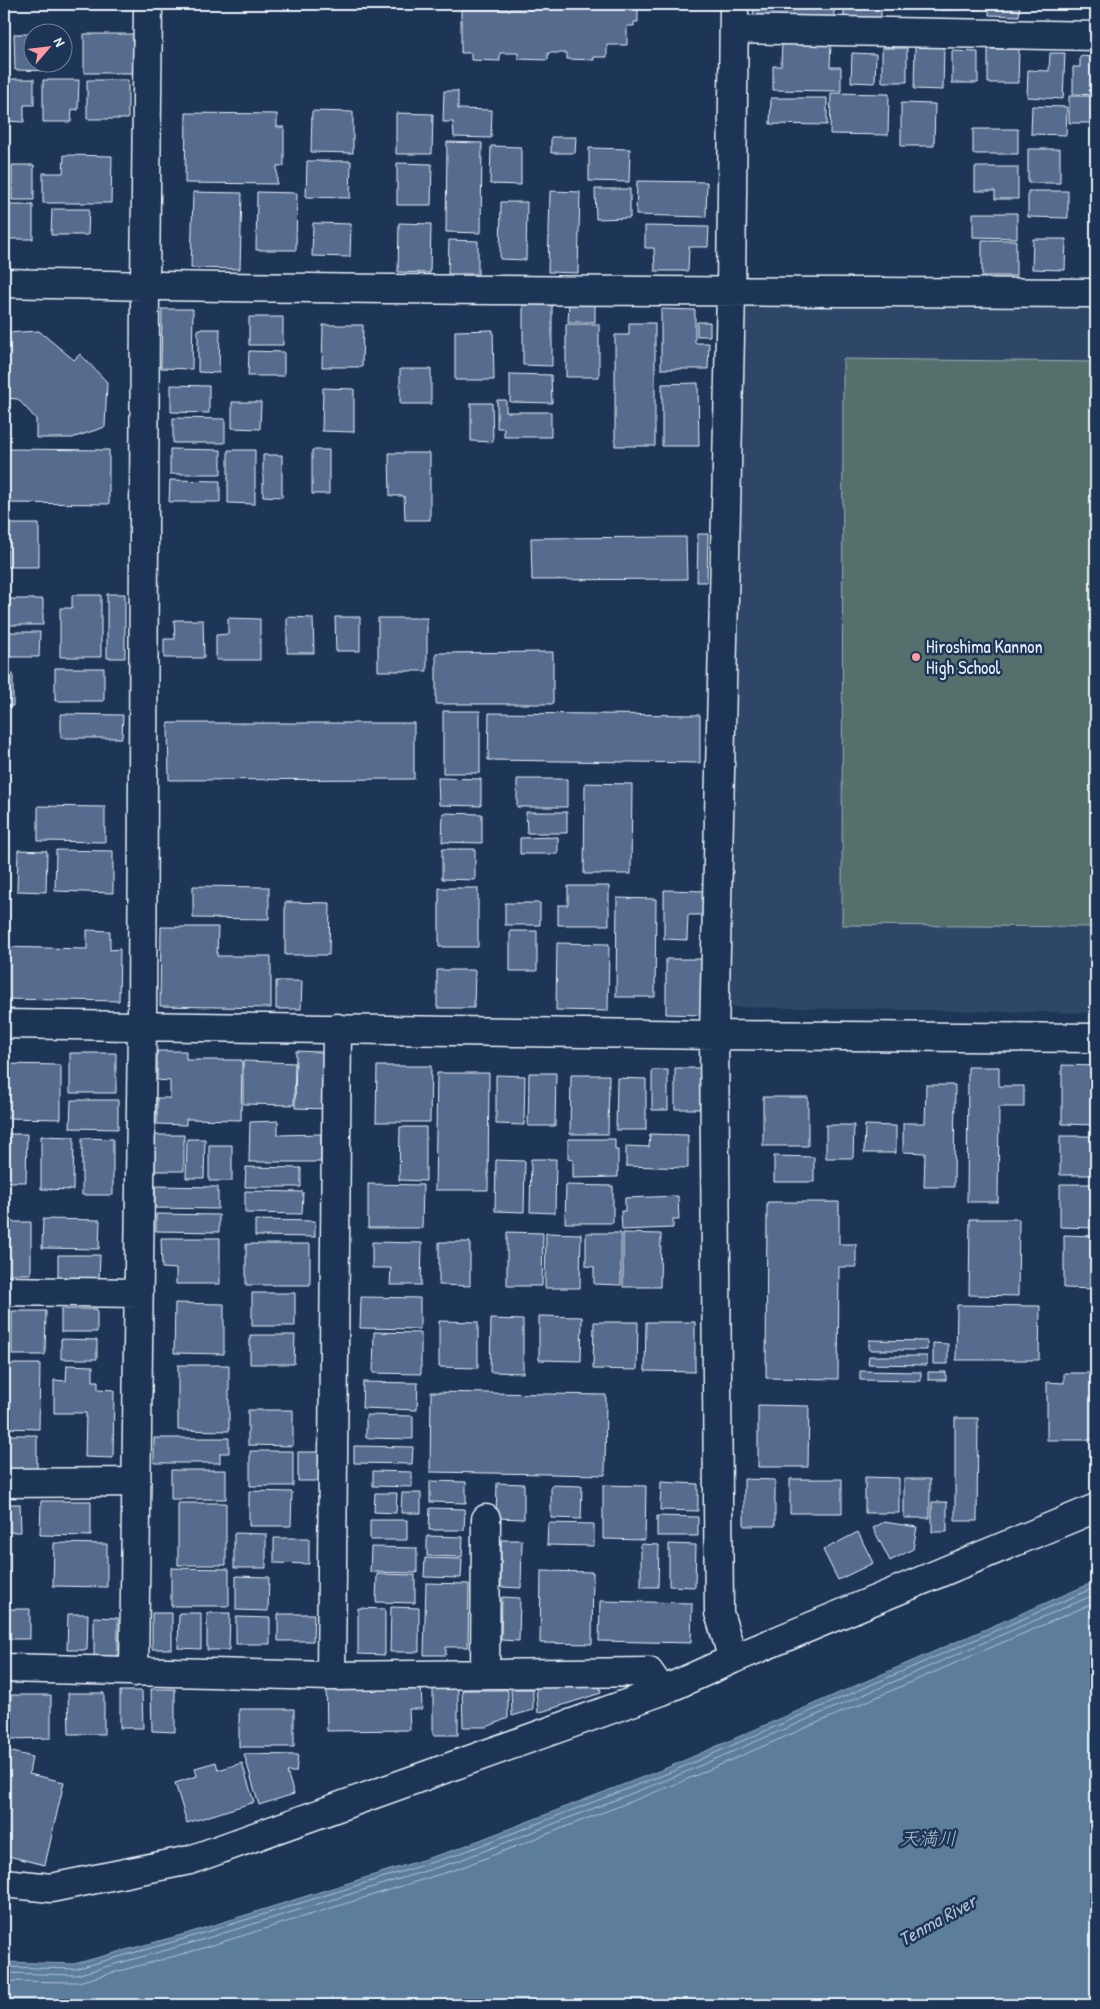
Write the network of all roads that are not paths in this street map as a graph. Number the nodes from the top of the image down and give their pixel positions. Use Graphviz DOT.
graph roads {
  1 [pos="148,4"];
  2 [pos="734,16"];
  3 [pos="1096,36"];
  4 [pos="4,283"];
  5 [pos="145,286"];
  6 [pos="731,291"];
  7 [pos="1096,293"];
  8 [pos="4,1024"];
  9 [pos="142,1026"];
  10 [pos="337,1028"];
  11 [pos="714,1035"];
  12 [pos="1096,1038"];
  13 [pos="4,1291"];
  14 [pos="138,1293"];
  15 [pos="4,1482"];
  16 [pos="136,1482"];
  17 [pos="1096,1508"];
  18 [pos="486,1519"];
  19 [pos="733,1659"];
  20 [pos="4,1668"];
  21 [pos="134,1672"];
  22 [pos="485,1674"];
  23 [pos="331,1676"];
  24 [pos="662,1691"];
  25 [pos="4,1883"];
  1 -- 5 [label="street"];
  2 -- 3 [label="street"];
  2 -- 6 [label="street"];
  4 -- 5 [label="street"];
  5 -- 6 [label="street"];
  5 -- 9 [label="street"];
  6 -- 7 [label="street"];
  6 -- 11 [label="street"];
  8 -- 9 [label="street"];
  9 -- 10 [label="street"];
  9 -- 14 [label="street"];
  10 -- 11 [label="street"];
  10 -- 23 [label="street"];
  11 -- 12 [label="street"];
  11 -- 19 [label="street"];
  13 -- 14 [label="street"];
  14 -- 16 [label="street"];
  15 -- 16 [label="street"];
  16 -- 21 [label="street"];
  17 -- 19 [label="street"];
  18 -- 22 [label="street"];
  19 -- 24 [label="street"];
  20 -- 21 [label="street"];
  21 -- 23 [label="street"];
  22 -- 23 [label="street"];
  22 -- 24 [label="street"];
  24 -- 25 [label="street"];
}
